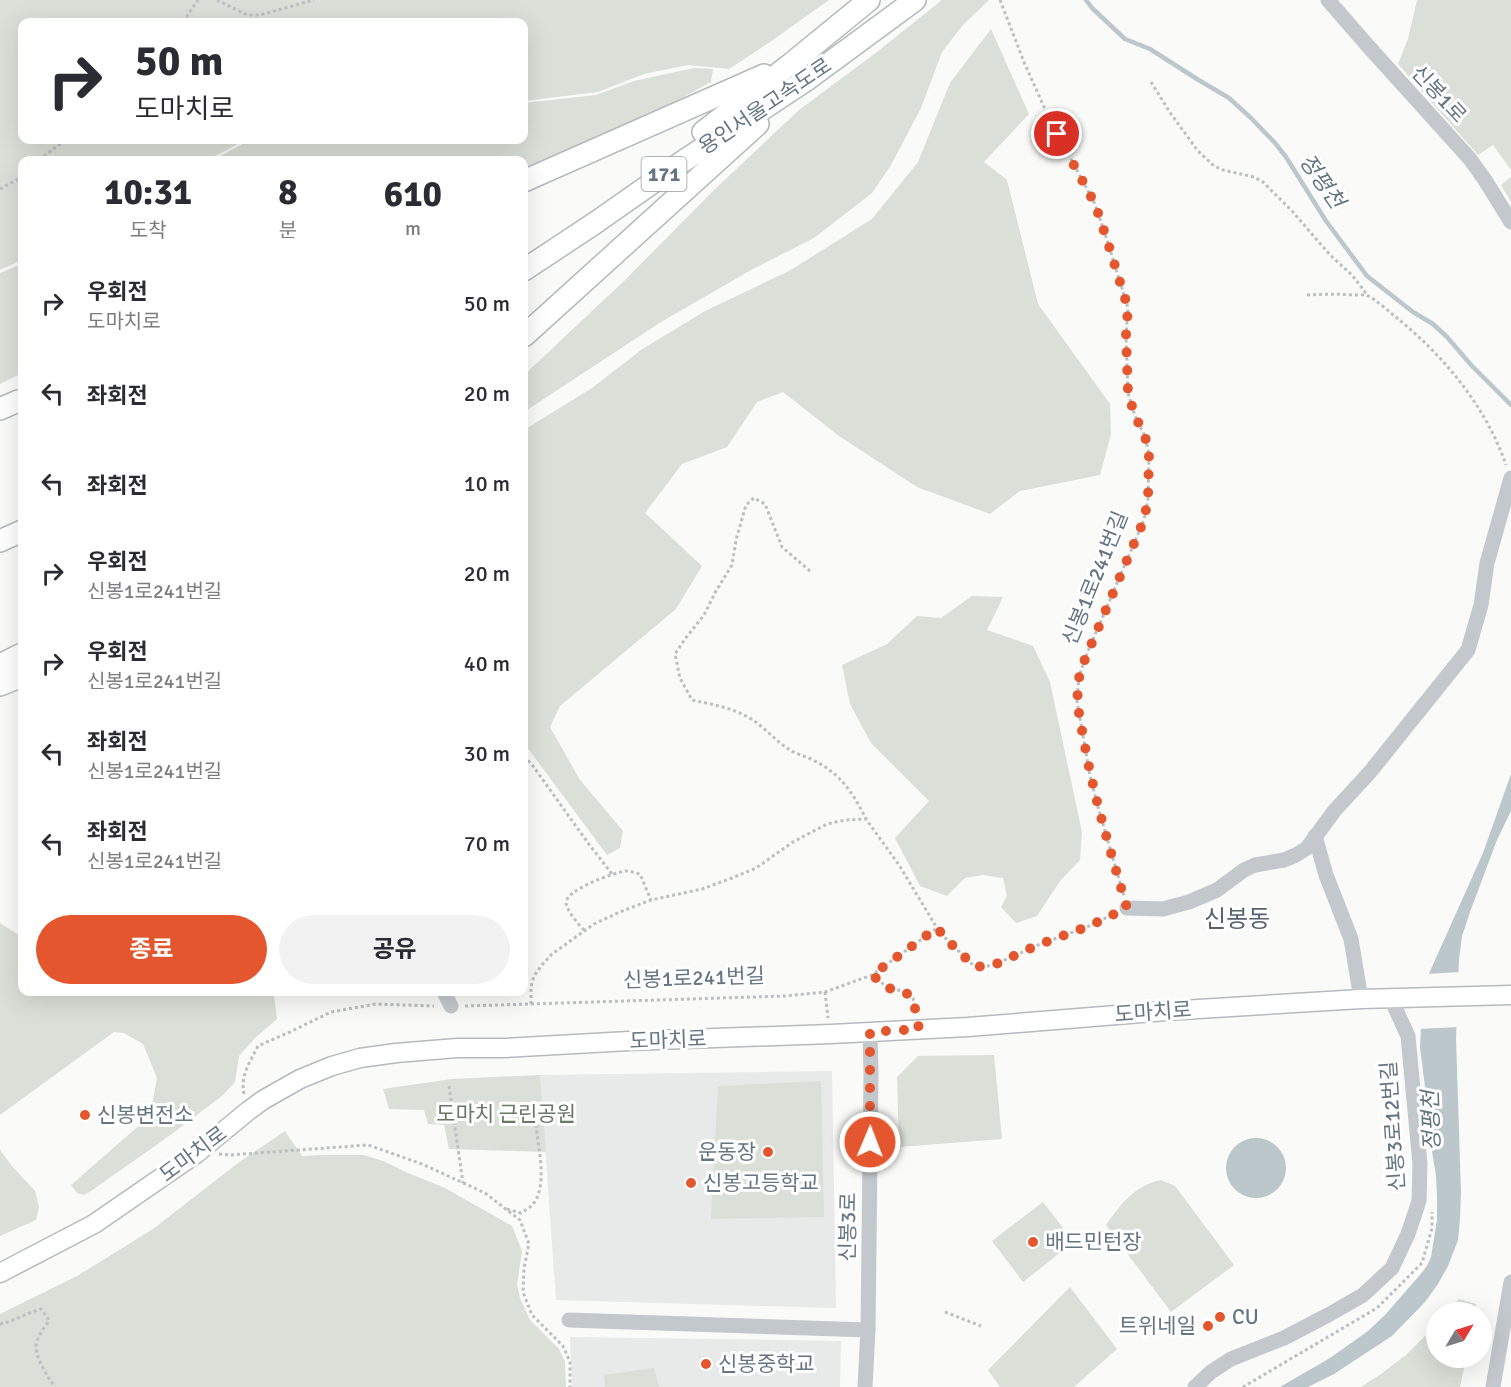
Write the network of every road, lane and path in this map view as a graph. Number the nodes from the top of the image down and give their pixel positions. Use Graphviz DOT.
graph roads {
  1 [pos="198,0"];
  2 [pos="217,0"];
  3 [pos="314,0"];
  4 [pos="869,0"];
  5 [pos="915,0"];
  6 [pos="1000,0"];
  7 [pos="1328,0"];
  8 [pos="186,18"];
  9 [pos="792,63"];
  10 [pos="805,81"];
  11 [pos="1150,82"];
  12 [pos="61,144"];
  13 [pos="44,156"];
  14 [pos="18,179"];
  15 [pos="528,179"];
  16 [pos="0,189"];
  17 [pos="1511,222"];
  18 [pos="528,253"];
  19 [pos="528,267"];
  20 [pos="1308,295"];
  21 [pos="1368,296"];
  22 [pos="528,332"];
  23 [pos="1511,478"];
  24 [pos="18,533"];
  25 [pos="0,541"];
  26 [pos="18,548"];
  27 [pos="0,555"];
  28 [pos="810,571"];
  29 [pos="18,656"];
  30 [pos="0,665"];
  31 [pos="18,678"];
  32 [pos="0,685"];
  33 [pos="528,760"];
  34 [pos="866,819"];
  35 [pos="1315,836"];
  36 [pos="612,874"];
  37 [pos="651,900"];
  38 [pos="1127,908"];
  39 [pos="937,928"];
  40 [pos="584,930"];
  41 [pos="872,975"];
  42 [pos="825,992"];
  43 [pos="1504,995"];
  44 [pos="446,996"];
  45 [pos="1395,998"];
  46 [pos="1361,999"];
  47 [pos="531,1004"];
  48 [pos="451,1006"];
  49 [pos="919,1029"];
  50 [pos="870,1032"];
  51 [pos="831,1034"];
  52 [pos="449,1086"];
  53 [pos="248,1111"];
  54 [pos="536,1125"];
  55 [pos="197,1153"];
  56 [pos="463,1183"];
  57 [pos="505,1209"];
  58 [pos="0,1273"];
  59 [pos="1511,1282"];
  60 [pos="945,1312"];
  61 [pos="569,1320"];
  62 [pos="0,1324"];
  63 [pos="981,1326"];
  64 [pos="868,1330"];
  65 [pos="55,1387"];
  66 [pos="570,1387"];
  67 [pos="865,1387"];
  68 [pos="1195,1387"];
  69 [pos="1493,1387"];
  1 -- 8 [label="path"];
  2 -- 3 [label="path"];
  4 -- 9 [label="highway, 용인서울고속도로 / 171"];
  5 -- 10 [label="highway, 용인서울고속도로 / 171"];
  6 -- 38 [label="path, 신봉1로241번길"];
  7 -- 17 [label="street, 신봉1로"];
  9 -- 15 [label="highway"];
  9 -- 18 [label="highway, 용인서울고속도로 / 171"];
  10 -- 19 [label="highway, 용인서울고속도로 / 171"];
  10 -- 22 [label="highway"];
  11 -- 21 [label="path"];
  12 -- 13 [label="path"];
  14 -- 16 [label="path"];
  20 -- 21 [label="path"];
  21 -- 23 [label="path"];
  23 -- 35 [label="street"];
  24 -- 25 [label="highway"];
  26 -- 27 [label="highway"];
  28 -- 34 [label="path"];
  29 -- 30 [label="highway"];
  31 -- 32 [label="highway"];
  33 -- 36 [label="path"];
  34 -- 37 [label="path"];
  34 -- 39 [label="path"];
  35 -- 38 [label="street"];
  35 -- 46 [label="street"];
  36 -- 37 [label="path"];
  36 -- 40 [label="path"];
  37 -- 40 [label="path"];
  38 -- 39 [label="path"];
  39 -- 41 [label="path, 신봉1로241번길"];
  40 -- 47 [label="path"];
  41 -- 42 [label="path, 신봉1로241번길"];
  41 -- 49 [label="path"];
  42 -- 47 [label="path, 신봉1로241번길"];
  42 -- 51 [label="path"];
  43 -- 45 [label="main road, 도마치로"];
  44 -- 48 [label="street"];
  45 -- 46 [label="main road, 도마치로"];
  45 -- 68 [label="street, 신봉3로12번길"];
  46 -- 49 [label="main road, 도마치로"];
  47 -- 48 [label="path, 신봉1로241번길"];
  48 -- 53 [label="path, 신봉1로241번길"];
  49 -- 50 [label="main road, 도마치로"];
  50 -- 51 [label="main road, 도마치로"];
  50 -- 64 [label="street, 신봉3로"];
  51 -- 53 [label="main road, 도마치로"];
  52 -- 56 [label="path"];
  53 -- 55 [label="main road, 도마치로"];
  54 -- 57 [label="path"];
  55 -- 56 [label="path"];
  55 -- 58 [label="main road, 도마치로"];
  56 -- 57 [label="path"];
  57 -- 66 [label="path"];
  59 -- 69 [label="street"];
  60 -- 63 [label="path"];
  61 -- 64 [label="street"];
  62 -- 65 [label="path"];
  64 -- 67 [label="street, 신봉3로"];
}
